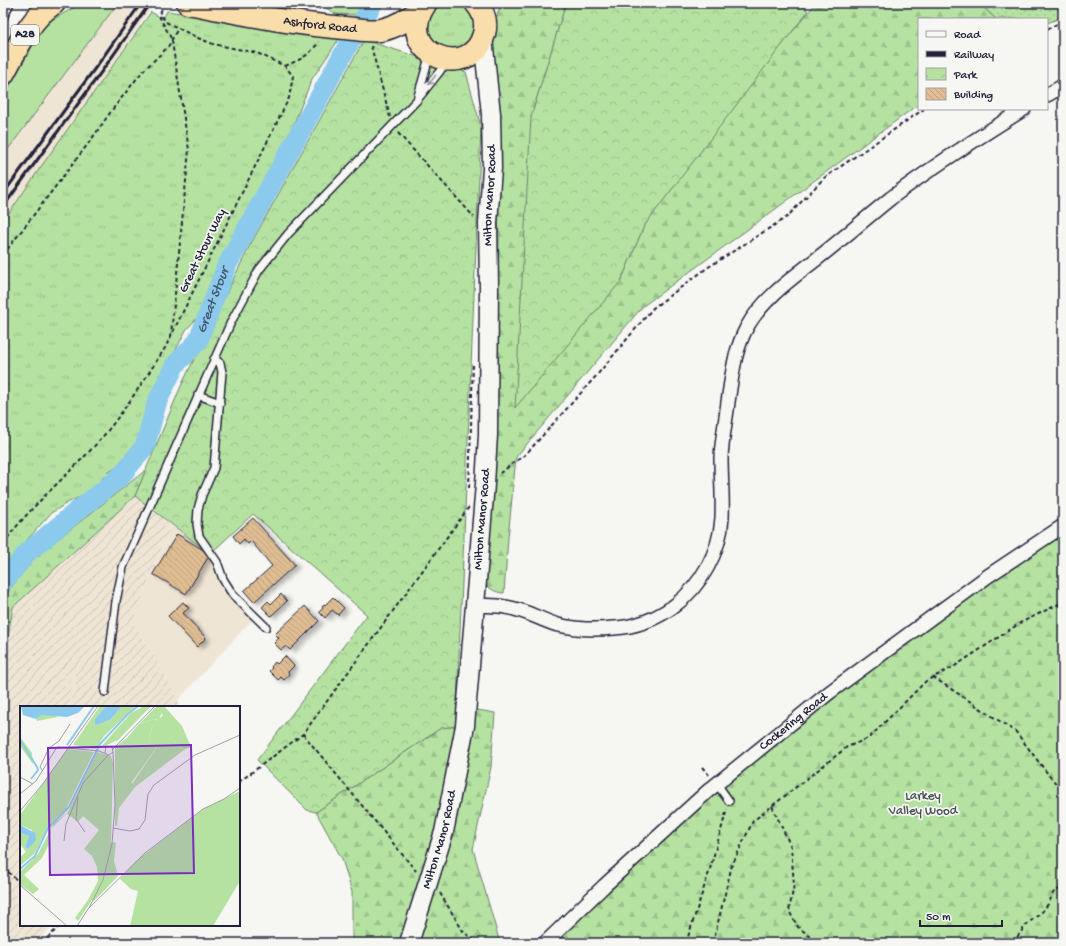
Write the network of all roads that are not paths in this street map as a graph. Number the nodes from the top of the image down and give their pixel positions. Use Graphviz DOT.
graph roads {
  1 [pos="10,3"];
  2 [pos="54,3"];
  3 [pos="188,3"];
  4 [pos="422,7"];
  5 [pos="483,16"];
  6 [pos="3,18"];
  7 [pos="376,30"];
  8 [pos="440,55"];
  9 [pos="3,74"];
  10 [pos="1063,86"];
  11 [pos="489,88"];
  12 [pos="1048,94"];
  13 [pos="417,100"];
  14 [pos="1022,110"];
  15 [pos="214,360"];
  16 [pos="198,395"];
  17 [pos="220,403"];
  18 [pos="1063,526"];
  19 [pos="475,605"];
  20 [pos="266,627"];
  21 [pos="105,692"];
  22 [pos="717,784"];
  23 [pos="729,801"];
  24 [pos="408,943"];
  25 [pos="545,943"];
  1 -- 6 [label="lane"];
  2 -- 9 [label="highway, A28"];
  3 -- 7 [label="highway, Ashford Road"];
  4 -- 7 [label="highway, Ashford Road"];
  4 -- 8 [label="highway"];
  5 -- 8 [label="highway"];
  5 -- 11 [label="street, Milton Manor Road"];
  7 -- 8 [label="highway, Ashford Road"];
  8 -- 11 [label="street"];
  8 -- 13 [label="lane"];
  8 -- 13 [label="lane, one-way"];
  10 -- 12 [label="street"];
  11 -- 19 [label="street, Milton Manor Road"];
  13 -- 15 [label="lane"];
  14 -- 19 [label="street"];
  15 -- 16 [label="lane"];
  15 -- 17 [label="lane"];
  16 -- 17 [label="lane"];
  16 -- 21 [label="lane"];
  17 -- 20 [label="lane"];
  18 -- 22 [label="street, Cockering Road"];
  19 -- 24 [label="street, Milton Manor Road"];
  22 -- 23 [label="lane"];
  22 -- 25 [label="street, Cockering Road"];
}
